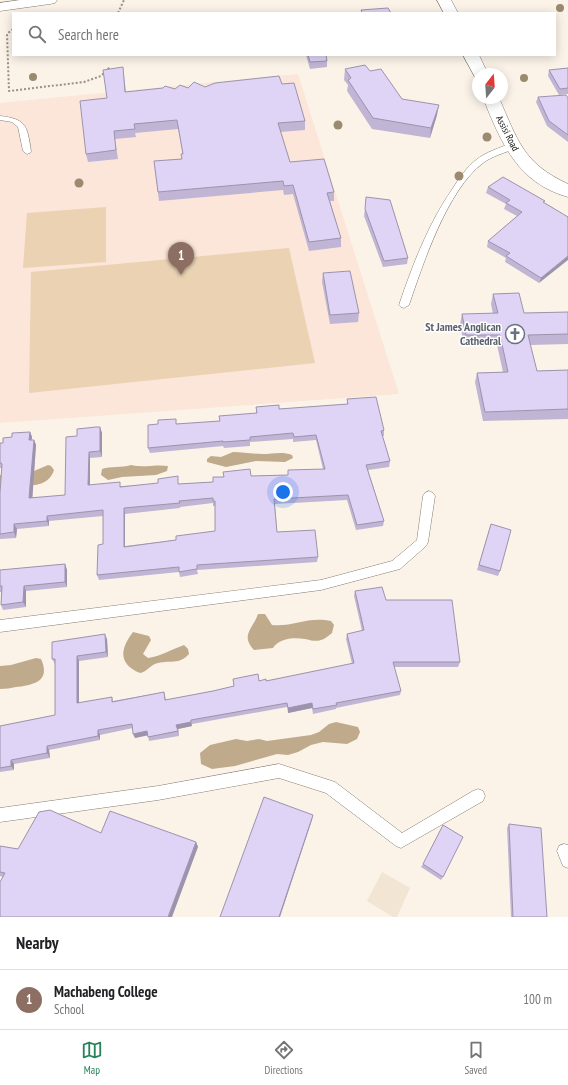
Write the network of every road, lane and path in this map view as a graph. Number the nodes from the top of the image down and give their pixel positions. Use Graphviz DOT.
graph roads {
  1 [pos="50,0"];
  2 [pos="124,0"];
  3 [pos="444,0"];
  4 [pos="0,6"];
  5 [pos="118,12"];
  6 [pos="450,12"];
  7 [pos="12,31"];
  8 [pos="471,56"];
  9 [pos="110,67"];
  10 [pos="477,68"];
  11 [pos="494,104"];
  12 [pos="0,118"];
  13 [pos="513,146"];
  14 [pos="27,151"];
  15 [pos="568,190"];
  16 [pos="404,305"];
  17 [pos="429,496"];
  18 [pos="0,626"];
  19 [pos="478,796"];
  20 [pos="0,816"];
  1 -- 4 [label="street"];
  2 -- 5 [label="path"];
  3 -- 6 [label="street"];
  7 -- 9 [label="path"];
  8 -- 10 [label="street"];
  11 -- 13 [label="street, Assisi Road"];
  12 -- 14 [label="lane"];
  13 -- 15 [label="street, Assisi Road"];
  13 -- 16 [label="lane"];
  17 -- 18 [label="lane"];
  19 -- 20 [label="lane"];
}
